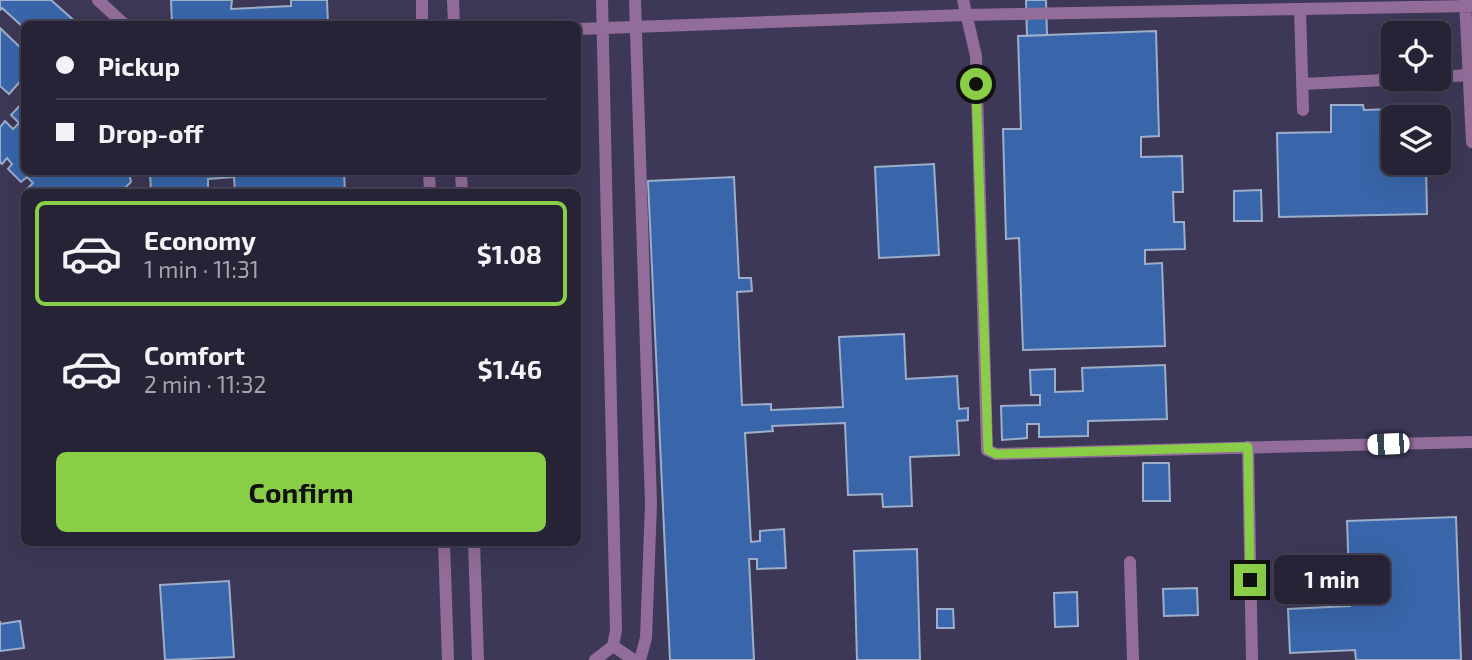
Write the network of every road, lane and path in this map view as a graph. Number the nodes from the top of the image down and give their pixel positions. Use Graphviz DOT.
graph roads {
  1 [pos="99,0"];
  2 [pos="422,0"];
  3 [pos="453,0"];
  4 [pos="602,0"];
  5 [pos="635,0"];
  6 [pos="962,0"];
  7 [pos="1374,4"];
  8 [pos="1468,4"];
  9 [pos="1300,9"];
  10 [pos="965,15"];
  11 [pos="121,21"];
  12 [pos="422,21"];
  13 [pos="454,21"];
  14 [pos="634,27"];
  15 [pos="602,28"];
  16 [pos="581,29"];
  17 [pos="1469,75"];
  18 [pos="1451,76"];
  19 [pos="1381,80"];
  20 [pos="1302,84"];
  21 [pos="1303,110"];
  22 [pos="1472,142"];
  23 [pos="1472,442"];
  24 [pos="1248,447"];
  25 [pos="444,546"];
  26 [pos="474,546"];
  27 [pos="1130,562"];
  28 [pos="613,646"];
  29 [pos="448,660"];
  30 [pos="478,660"];
  31 [pos="595,660"];
  32 [pos="634,660"];
  33 [pos="640,660"];
  34 [pos="1133,660"];
  35 [pos="1252,660"];
  1 -- 11 [label="lane"];
  2 -- 12 [label="lane"];
  3 -- 13 [label="lane"];
  4 -- 15 [label="lane"];
  5 -- 14 [label="lane"];
  6 -- 10 [label="lane"];
  7 -- 8 [label="lane"];
  7 -- 9 [label="lane"];
  8 -- 17 [label="lane"];
  9 -- 10 [label="lane"];
  9 -- 20 [label="lane"];
  10 -- 14 [label="lane"];
  10 -- 24 [label="lane"];
  14 -- 15 [label="lane"];
  14 -- 33 [label="lane"];
  15 -- 16 [label="lane"];
  15 -- 28 [label="lane"];
  17 -- 18 [label="lane"];
  17 -- 22 [label="lane"];
  19 -- 20 [label="lane"];
  20 -- 21 [label="lane"];
  23 -- 24 [label="lane"];
  24 -- 35 [label="lane"];
  25 -- 29 [label="lane"];
  26 -- 30 [label="lane"];
  27 -- 34 [label="lane"];
  28 -- 31 [label="lane"];
  28 -- 32 [label="lane"];
}
